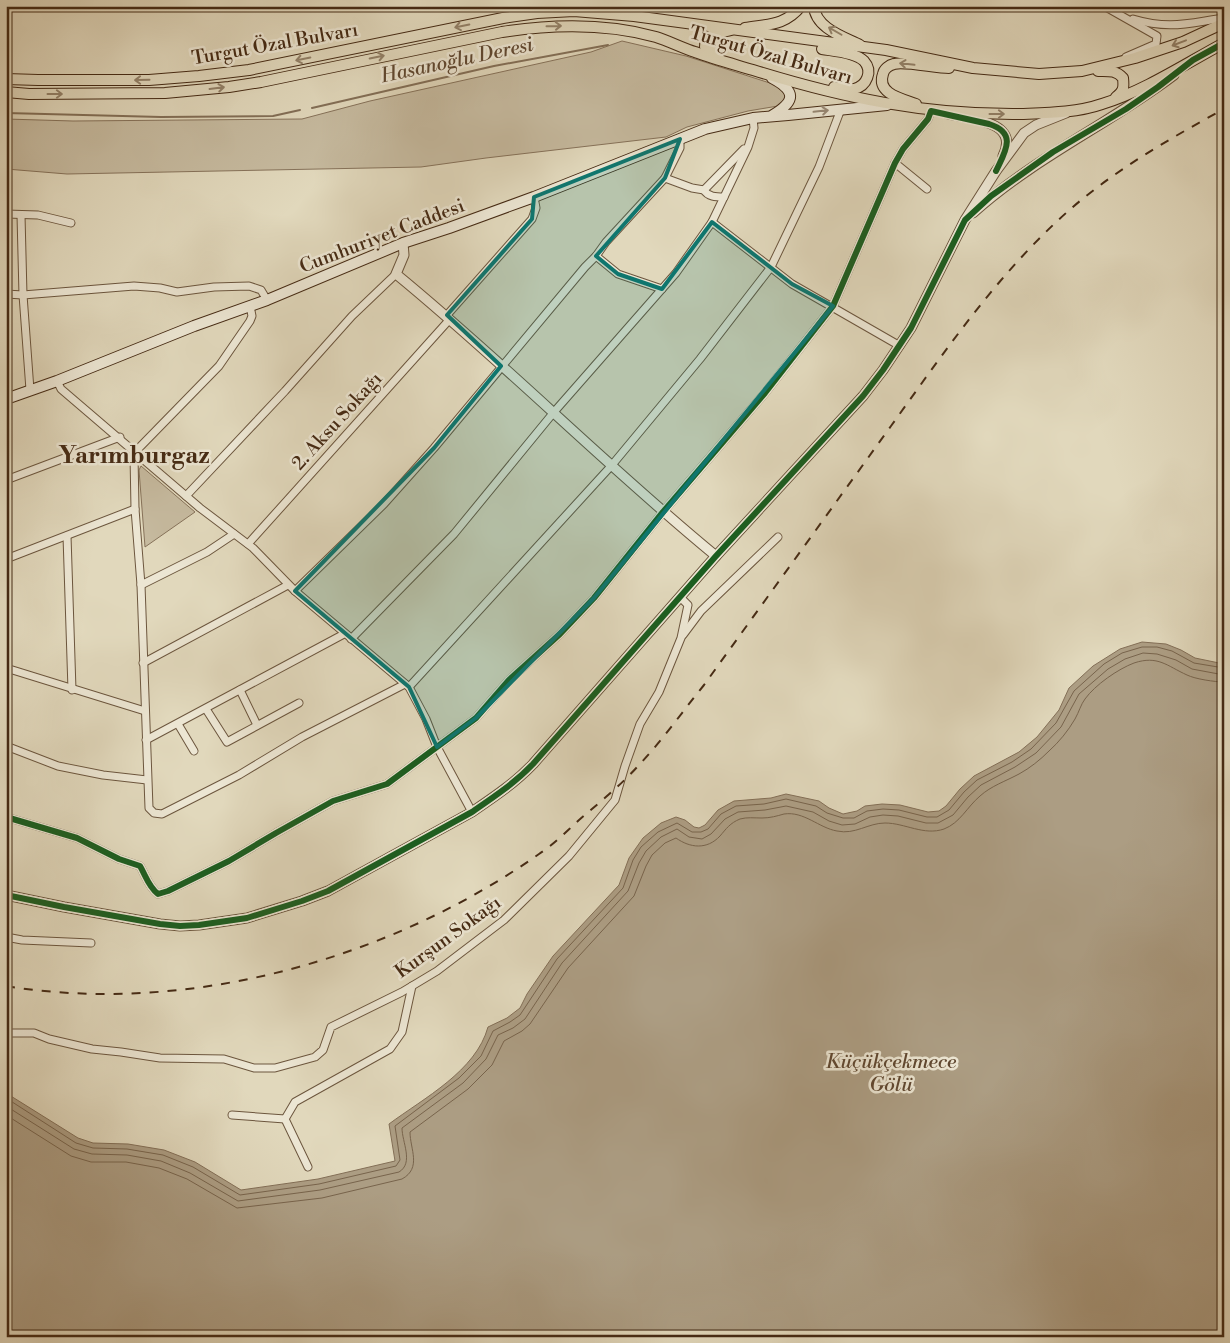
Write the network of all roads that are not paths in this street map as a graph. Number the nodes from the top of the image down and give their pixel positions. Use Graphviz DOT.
graph roads {
  1 [pos="801,6"];
  2 [pos="814,6"];
  3 [pos="1104,6"];
  4 [pos="577,9"];
  5 [pos="1121,16"];
  6 [pos="1224,18"];
  7 [pos="1224,23"];
  8 [pos="736,29"];
  9 [pos="762,34"];
  10 [pos="1224,42"];
  11 [pos="865,48"];
  12 [pos="1193,60"];
  13 [pos="1117,62"];
  14 [pos="973,68"];
  15 [pos="1082,71"];
  16 [pos="760,72"];
  17 [pos="6,79"];
  18 [pos="789,81"];
  19 [pos="6,92"];
  20 [pos="888,104"];
  21 [pos="1102,105"];
  22 [pos="841,109"];
  23 [pos="1077,109"];
  24 [pos="931,110"];
  25 [pos="773,115"];
  26 [pos="754,118"];
  27 [pos="680,139"];
  28 [pos="748,146"];
  29 [pos="895,163"];
  30 [pos="996,171"];
  31 [pos="665,178"];
  32 [pos="927,189"];
  33 [pos="704,190"];
  34 [pos="534,197"];
  35 [pos="724,197"];
  36 [pos="6,214"];
  37 [pos="21,215"];
  38 [pos="965,220"];
  39 [pos="712,222"];
  40 [pos="72,223"];
  41 [pos="403,243"];
  42 [pos="596,256"];
  43 [pos="771,267"];
  44 [pos="396,274"];
  45 [pos="662,289"];
  46 [pos="6,294"];
  47 [pos="22,295"];
  48 [pos="267,300"];
  49 [pos="250,306"];
  50 [pos="833,306"];
  51 [pos="449,317"];
  52 [pos="900,346"];
  53 [pos="501,366"];
  54 [pos="57,381"];
  55 [pos="30,390"];
  56 [pos="6,398"];
  57 [pos="554,412"];
  58 [pos="120,437"];
  59 [pos="135,452"];
  60 [pos="612,465"];
  61 [pos="6,480"];
  62 [pos="186,496"];
  63 [pos="135,510"];
  64 [pos="663,512"];
  65 [pos="234,534"];
  66 [pos="67,536"];
  67 [pos="778,537"];
  68 [pos="248,544"];
  69 [pos="716,556"];
  70 [pos="6,559"];
  71 [pos="141,585"];
  72 [pos="288,585"];
  73 [pos="295,592"];
  74 [pos="680,597"];
  75 [pos="348,636"];
  76 [pos="681,638"];
  77 [pos="143,663"];
  78 [pos="6,668"];
  79 [pos="407,686"];
  80 [pos="72,690"];
  81 [pos="240,690"];
  82 [pos="300,703"];
  83 [pos="206,708"];
  84 [pos="145,712"];
  85 [pos="178,724"];
  86 [pos="258,725"];
  87 [pos="146,740"];
  88 [pos="6,746"];
  89 [pos="436,747"];
  90 [pos="194,751"];
  91 [pos="147,780"];
  92 [pos="472,812"];
  93 [pos="6,817"];
  94 [pos="6,894"];
  95 [pos="6,937"];
  96 [pos="91,943"];
  97 [pos="412,986"];
  98 [pos="6,1033"];
  99 [pos="232,1115"];
  100 [pos="285,1119"];
  101 [pos="308,1168"];
  1 -- 8 [label="main road"];
  11 -- 2 [label="main road, one-way"];
  3 -- 5 [label="street"];
  4 -- 8 [label="main road, Turgut Özal Bulvarı"];
  4 -- 17 [label="main road, Turgut Özal Bulvarı, one-way"];
  5 -- 6 [label="street"];
  5 -- 13 [label="street"];
  7 -- 13 [label="main road, Turgut Özal Bulvarı, one-way"];
  8 -- 9 [label="main road, Turgut Özal Bulvarı"];
  8 -- 16 [label="main road"];
  9 -- 11 [label="main road, Turgut Özal Bulvarı"];
  9 -- 18 [label="main road"];
  10 -- 12 [label="main road, Turgut Özal Bulvarı"];
  11 -- 14 [label="main road, Turgut Özal Bulvarı"];
  12 -- 21 [label="main road, Turgut Özal Bulvarı"];
  12 -- 38 [label="street"];
  13 -- 15 [label="main road, Turgut Özal Bulvarı"];
  14 -- 15 [label="main road, Turgut Özal Bulvarı"];
  14 -- 24 [label="main road, one-way"];
  15 -- 21 [label="main road"];
  16 -- 18 [label="main road, Turgut Özal Bulvarı"];
  19 -- 16 [label="main road, Turgut Özal Bulvarı, one-way"];
  16 -- 25 [label="main road"];
  18 -- 20 [label="main road, Turgut Özal Bulvarı"];
  20 -- 22 [label="main road, Cumhuriyet Caddesi"];
  20 -- 24 [label="main road, Turgut Özal Bulvarı"];
  21 -- 23 [label="main road, Turgut Özal Bulvarı"];
  25 -- 22 [label="main road, Cumhuriyet Caddesi, one-way"];
  22 -- 43 [label="street"];
  24 -- 23 [label="main road, Turgut Özal Bulvarı, one-way"];
  23 -- 30 [label="street"];
  24 -- 29 [label="street"];
  24 -- 30 [label="street"];
  25 -- 26 [label="main road, Cumhuriyet Caddesi"];
  26 -- 27 [label="main road, Cumhuriyet Caddesi"];
  26 -- 28 [label="street"];
  27 -- 31 [label="street"];
  27 -- 34 [label="main road, Cumhuriyet Caddesi"];
  28 -- 33 [label="street"];
  28 -- 35 [label="street"];
  29 -- 32 [label="street"];
  29 -- 50 [label="street"];
  30 -- 38 [label="street"];
  31 -- 33 [label="street"];
  31 -- 42 [label="street"];
  33 -- 35 [label="street"];
  34 -- 41 [label="main road, Cumhuriyet Caddesi"];
  34 -- 51 [label="street, 2. Aksu Sokağı"];
  35 -- 39 [label="street"];
  36 -- 37 [label="street"];
  37 -- 40 [label="street"];
  37 -- 47 [label="street"];
  38 -- 52 [label="street"];
  39 -- 43 [label="street"];
  39 -- 45 [label="street"];
  41 -- 44 [label="street"];
  41 -- 48 [label="main road, Cumhuriyet Caddesi"];
  42 -- 45 [label="street"];
  42 -- 53 [label="street"];
  43 -- 50 [label="street"];
  43 -- 60 [label="street"];
  44 -- 51 [label="street"];
  44 -- 62 [label="street"];
  45 -- 57 [label="street"];
  46 -- 47 [label="street"];
  47 -- 48 [label="street"];
  47 -- 55 [label="street"];
  48 -- 49 [label="main road, Cumhuriyet Caddesi"];
  49 -- 54 [label="main road, Cumhuriyet Caddesi"];
  49 -- 59 [label="street"];
  50 -- 52 [label="street"];
  50 -- 64 [label="street"];
  51 -- 53 [label="street"];
  51 -- 68 [label="street, 2. Aksu Sokağı"];
  52 -- 69 [label="street"];
  53 -- 57 [label="street"];
  53 -- 73 [label="street"];
  54 -- 55 [label="main road, Cumhuriyet Caddesi"];
  54 -- 58 [label="street"];
  55 -- 56 [label="main road, Cumhuriyet Caddesi"];
  57 -- 60 [label="street"];
  57 -- 75 [label="street"];
  58 -- 59 [label="street"];
  58 -- 61 [label="street"];
  59 -- 62 [label="street"];
  59 -- 63 [label="street"];
  60 -- 64 [label="street"];
  60 -- 79 [label="street"];
  62 -- 65 [label="street"];
  63 -- 66 [label="street"];
  63 -- 71 [label="street"];
  64 -- 69 [label="street"];
  64 -- 89 [label="street"];
  65 -- 68 [label="street"];
  65 -- 71 [label="street"];
  66 -- 70 [label="street"];
  66 -- 80 [label="street"];
  67 -- 76 [label="street"];
  68 -- 72 [label="street"];
  69 -- 74 [label="street"];
  71 -- 77 [label="street"];
  72 -- 73 [label="street"];
  72 -- 77 [label="street"];
  73 -- 75 [label="street"];
  74 -- 76 [label="street, Kurşun Sokağı"];
  74 -- 92 [label="street"];
  75 -- 79 [label="street"];
  75 -- 81 [label="street"];
  76 -- 97 [label="street, Kurşun Sokağı"];
  77 -- 84 [label="street"];
  78 -- 80 [label="street"];
  79 -- 89 [label="street"];
  79 -- 91 [label="street"];
  80 -- 84 [label="street"];
  81 -- 83 [label="street"];
  81 -- 86 [label="street"];
  82 -- 86 [label="street"];
  83 -- 85 [label="street"];
  83 -- 86 [label="street"];
  84 -- 87 [label="street"];
  85 -- 87 [label="street"];
  85 -- 90 [label="street"];
  87 -- 91 [label="street"];
  88 -- 91 [label="street"];
  89 -- 92 [label="street"];
  89 -- 93 [label="street"];
  92 -- 94 [label="street"];
  95 -- 96 [label="street"];
  97 -- 98 [label="street, Kurşun Sokağı"];
  97 -- 100 [label="street"];
  99 -- 100 [label="street"];
  100 -- 101 [label="street"];
}
